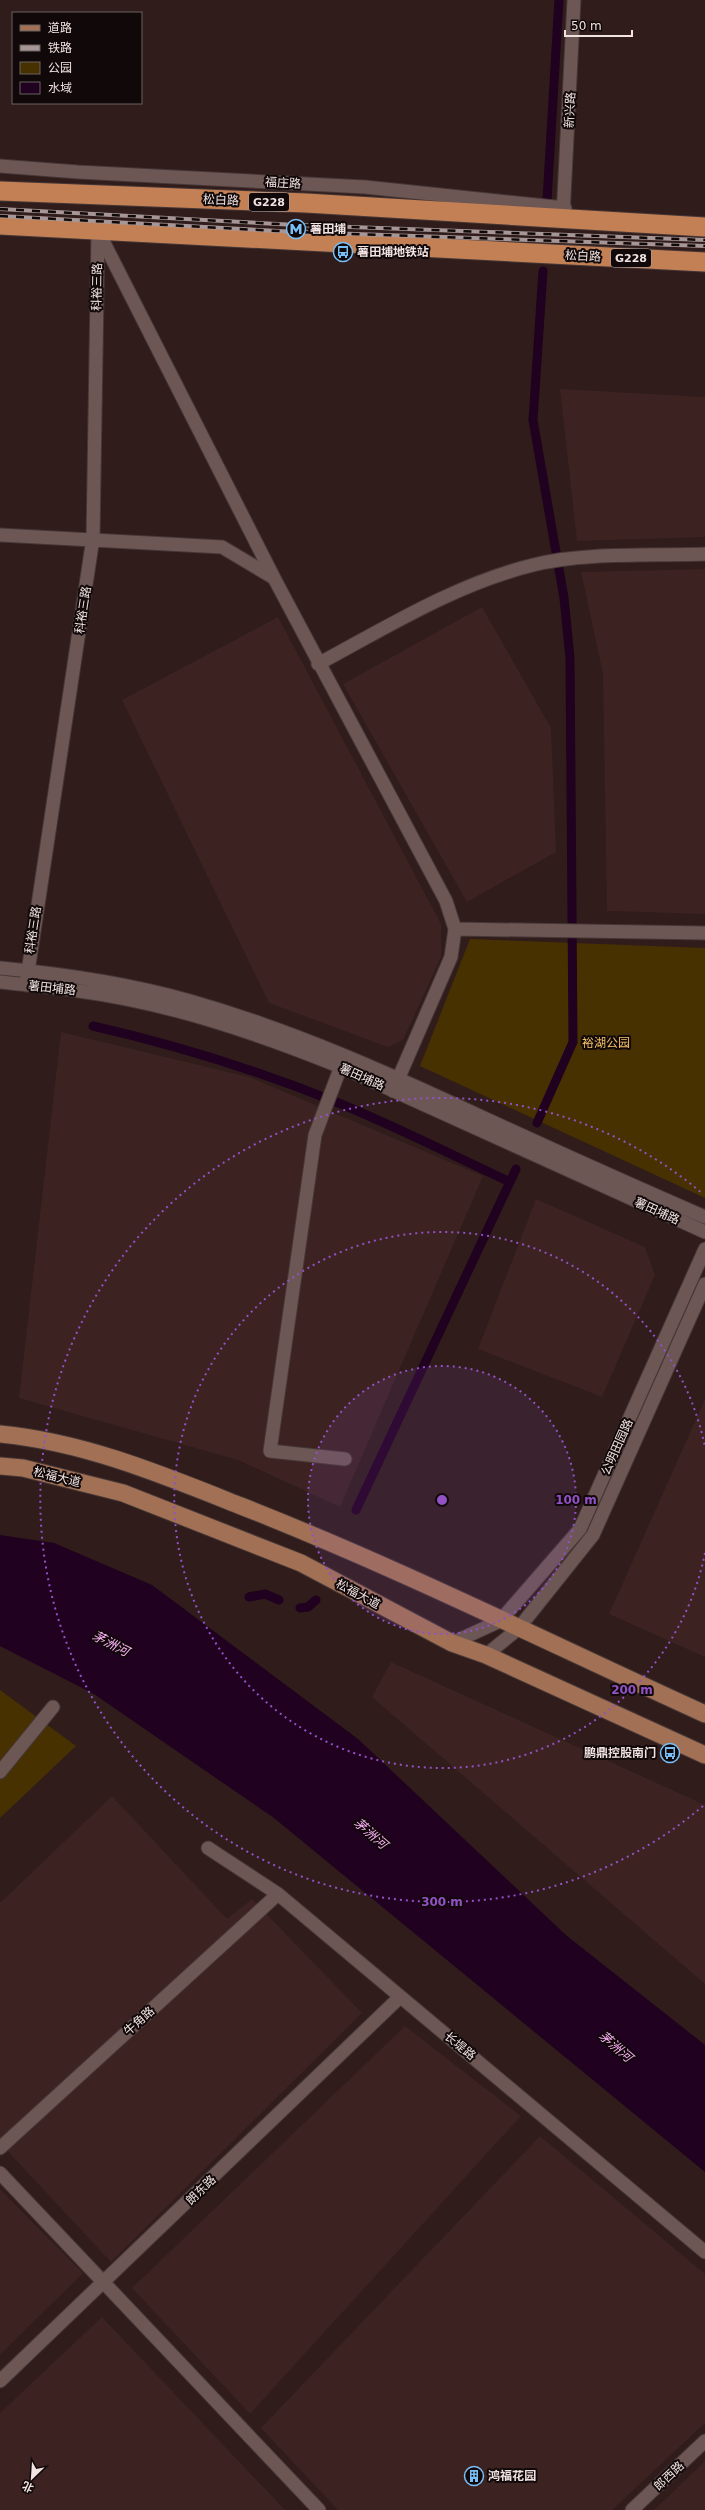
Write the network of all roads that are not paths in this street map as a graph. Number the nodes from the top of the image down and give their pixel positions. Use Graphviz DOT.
graph roads {
  1 [pos="574,0"];
  2 [pos="0,166"];
  3 [pos="0,191"];
  4 [pos="562,216"];
  5 [pos="0,225"];
  6 [pos="705,227"];
  7 [pos="98,232"];
  8 [pos="705,262"];
  9 [pos="0,535"];
  10 [pos="93,540"];
  11 [pos="705,554"];
  12 [pos="274,578"];
  13 [pos="318,664"];
  14 [pos="455,930"];
  15 [pos="705,932"];
  16 [pos="0,968"];
  17 [pos="27,971"];
  18 [pos="0,982"];
  19 [pos="26,985"];
  20 [pos="346,1055"];
  21 [pos="341,1067"];
  22 [pos="399,1079"];
  23 [pos="393,1091"];
  24 [pos="705,1217"];
  25 [pos="705,1232"];
  26 [pos="705,1249"];
  27 [pos="705,1284"];
  28 [pos="0,1434"];
  29 [pos="345,1459"];
  30 [pos="0,1466"];
  31 [pos="500,1621"];
  32 [pos="518,1629"];
  33 [pos="452,1643"];
  34 [pos="486,1655"];
  35 [pos="53,1707"];
  36 [pos="705,1714"];
  37 [pos="705,1755"];
  38 [pos="0,1772"];
  39 [pos="208,1848"];
  40 [pos="278,1894"];
  41 [pos="400,1997"];
  42 [pos="0,2148"];
  43 [pos="0,2173"];
  44 [pos="705,2252"];
  45 [pos="105,2282"];
  46 [pos="0,2381"];
  47 [pos="705,2441"];
  48 [pos="319,2510"];
  49 [pos="632,2510"];
  1 -- 4 [label="street, 新兴路"];
  2 -- 4 [label="street, 福庄路"];
  3 -- 4 [label="highway, 松白路 / G228"];
  4 -- 6 [label="highway, G228"];
  5 -- 7 [label="highway, G228"];
  7 -- 8 [label="highway, 松白路 / G228"];
  7 -- 10 [label="street, 科裕三路"];
  7 -- 12 [label="street"];
  9 -- 10 [label="street"];
  10 -- 12 [label="street"];
  10 -- 17 [label="street, 科裕三路"];
  11 -- 13 [label="street"];
  12 -- 13 [label="street"];
  13 -- 14 [label="street"];
  14 -- 15 [label="street"];
  14 -- 22 [label="street"];
  16 -- 17 [label="street, 薯田埔路"];
  17 -- 19 [label="street, 科裕三路"];
  17 -- 20 [label="street, 薯田埔路"];
  18 -- 19 [label="street, 薯田埔路"];
  19 -- 21 [label="street, 薯田埔路"];
  20 -- 21 [label="street"];
  20 -- 22 [label="street, 薯田埔路"];
  21 -- 23 [label="street, 薯田埔路"];
  21 -- 29 [label="street"];
  22 -- 23 [label="street"];
  22 -- 24 [label="street, 薯田埔路"];
  23 -- 25 [label="street, 薯田埔路"];
  26 -- 31 [label="street, 公明田园路"];
  27 -- 32 [label="street, 公明田园路"];
  28 -- 31 [label="main road"];
  30 -- 33 [label="main road, 松福大道"];
  31 -- 32 [label="main road"];
  31 -- 33 [label="street, 公明田园路"];
  32 -- 34 [label="street, 公明田园路"];
  32 -- 36 [label="main road"];
  33 -- 34 [label="main road, 松福大道"];
  34 -- 37 [label="main road, 松福大道"];
  35 -- 38 [label="street"];
  39 -- 40 [label="street, 长堤路"];
  40 -- 41 [label="street, 长堤路"];
  40 -- 42 [label="street, 牛角路"];
  41 -- 44 [label="street, 长堤路"];
  41 -- 45 [label="street, 朗东路"];
  43 -- 45 [label="street"];
  45 -- 46 [label="street, 朗东路"];
  45 -- 48 [label="street"];
  47 -- 49 [label="street, 郎西路"];
}
